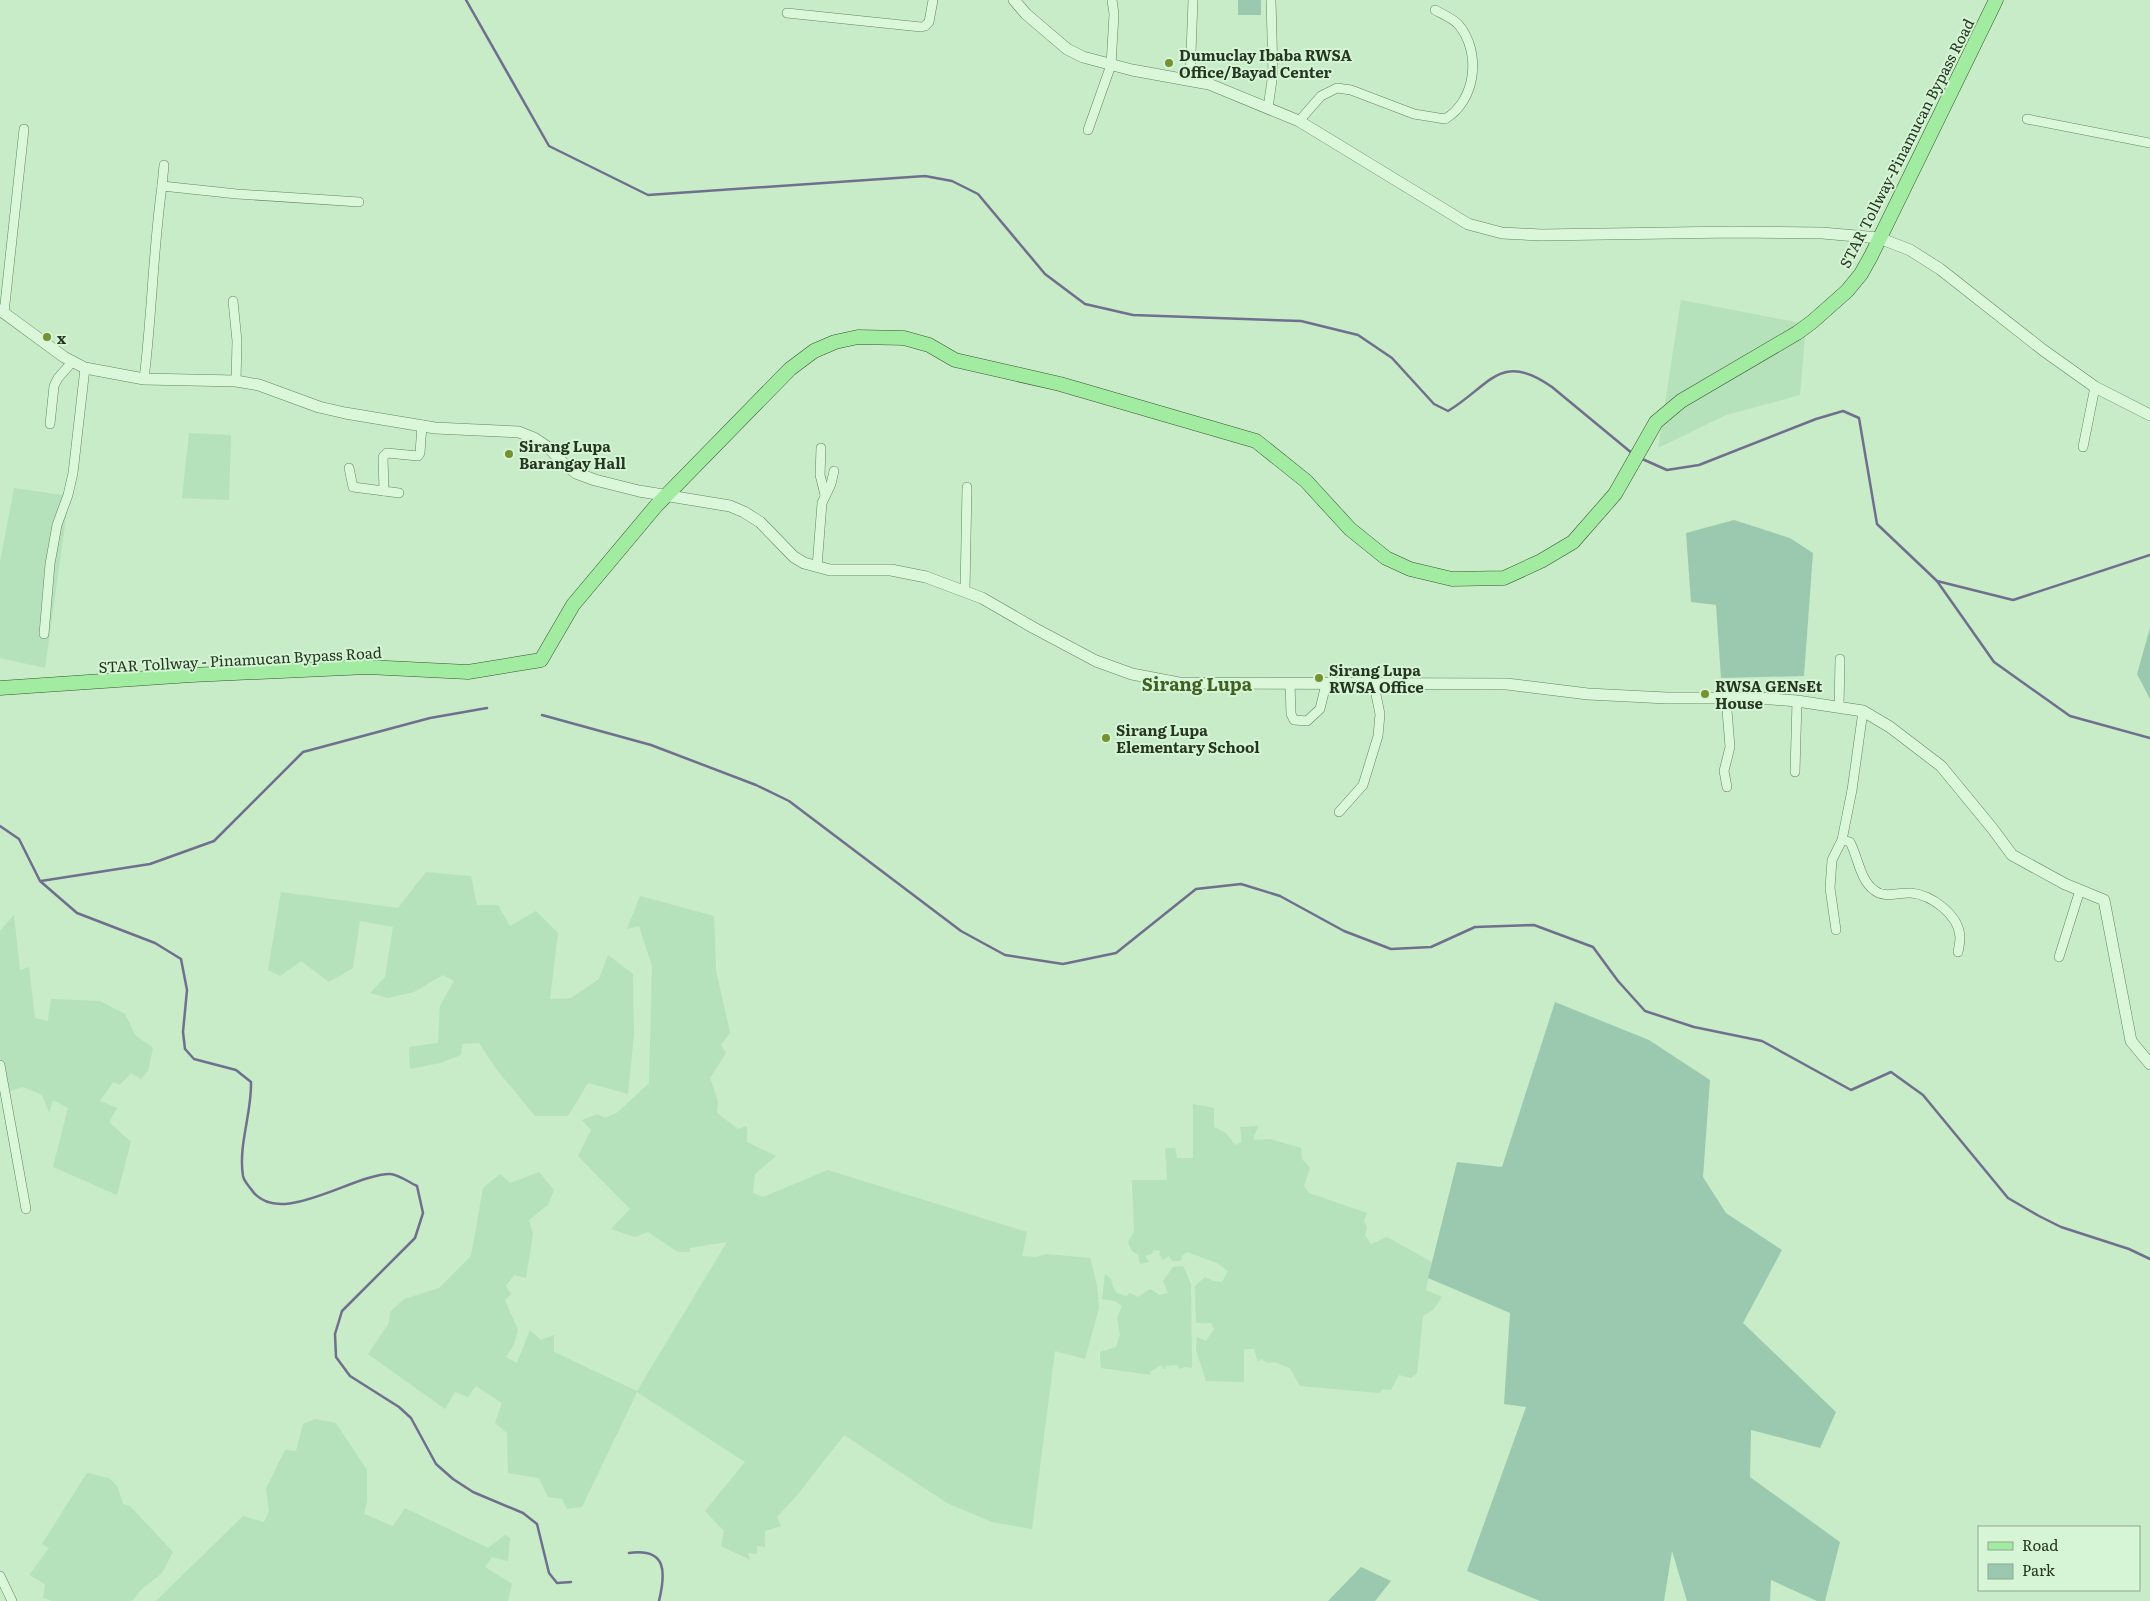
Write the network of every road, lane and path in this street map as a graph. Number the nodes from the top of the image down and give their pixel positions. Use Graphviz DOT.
graph roads {
  1 [pos="933,0"];
  2 [pos="1014,0"];
  3 [pos="1112,0"];
  4 [pos="1192,0"];
  5 [pos="1270,0"];
  6 [pos="1996,0"];
  7 [pos="1435,10"];
  8 [pos="787,13"];
  9 [pos="1111,65"];
  10 [pos="1190,79"];
  11 [pos="1268,108"];
  12 [pos="2026,119"];
  13 [pos="1299,121"];
  14 [pos="24,129"];
  15 [pos="1088,130"];
  16 [pos="2150,143"];
  17 [pos="164,165"];
  18 [pos="162,186"];
  19 [pos="359,202"];
  20 [pos="1879,238"];
  21 [pos="234,301"];
  22 [pos="2,312"];
  23 [pos="72,361"];
  24 [pos="84,368"];
  25 [pos="144,379"];
  26 [pos="236,381"];
  27 [pos="2095,387"];
  28 [pos="2150,415"];
  29 [pos="50,424"];
  30 [pos="422,426"];
  31 [pos="2083,447"];
  32 [pos="821,448"];
  33 [pos="349,468"];
  34 [pos="834,471"];
  35 [pos="967,487"];
  36 [pos="384,491"];
  37 [pos="399,493"];
  38 [pos="666,495"];
  39 [pos="825,495"];
  40 [pos="818,567"];
  41 [pos="965,591"];
  42 [pos="44,634"];
  43 [pos="1840,659"];
  44 [pos="541,660"];
  45 [pos="1290,683"];
  46 [pos="1326,684"];
  47 [pos="1374,685"];
  48 [pos="0,688"];
  49 [pos="1726,698"];
  50 [pos="1797,701"];
  51 [pos="1839,707"];
  52 [pos="1863,711"];
  53 [pos="1795,772"];
  54 [pos="1727,787"];
  55 [pos="1339,812"];
  56 [pos="1842,840"];
  57 [pos="2080,890"];
  58 [pos="1836,930"];
  59 [pos="1958,952"];
  60 [pos="2059,957"];
  61 [pos="2150,1064"];
  62 [pos="0,1065"];
  63 [pos="26,1210"];
  64 [pos="0,1576"];
  65 [pos="12,1601"];
  1 -- 8 [label="street"];
  2 -- 9 [label="street"];
  3 -- 9 [label="street"];
  4 -- 10 [label="street"];
  5 -- 11 [label="street"];
  6 -- 20 [label="main road, STAR Tollway-Pinamucan Bypass Road"];
  7 -- 13 [label="street"];
  9 -- 10 [label="street"];
  9 -- 15 [label="street"];
  10 -- 11 [label="street"];
  11 -- 13 [label="street"];
  12 -- 16 [label="street"];
  13 -- 20 [label="street"];
  14 -- 22 [label="street"];
  17 -- 18 [label="street"];
  18 -- 19 [label="street"];
  18 -- 25 [label="street"];
  20 -- 27 [label="street"];
  20 -- 38 [label="main road, STAR Tollway-Pinamucan Bypass Road"];
  21 -- 26 [label="street"];
  22 -- 23 [label="street"];
  23 -- 24 [label="street"];
  23 -- 29 [label="street"];
  24 -- 25 [label="street"];
  24 -- 42 [label="street"];
  25 -- 26 [label="street"];
  26 -- 30 [label="street"];
  27 -- 28 [label="street"];
  27 -- 31 [label="street"];
  30 -- 36 [label="street"];
  30 -- 38 [label="street"];
  32 -- 39 [label="street"];
  33 -- 36 [label="street"];
  34 -- 39 [label="street"];
  35 -- 41 [label="street"];
  36 -- 37 [label="street"];
  38 -- 40 [label="street"];
  38 -- 44 [label="main road, STAR Tollway-Pinamucan Bypass Road"];
  39 -- 40 [label="street"];
  40 -- 41 [label="street"];
  41 -- 45 [label="street"];
  43 -- 51 [label="street"];
  44 -- 48 [label="main road, STAR Tollway - Pinamucan Bypass Road"];
  45 -- 46 [label="street"];
  45 -- 46 [label="street"];
  46 -- 47 [label="street"];
  47 -- 49 [label="street"];
  47 -- 55 [label="street"];
  49 -- 50 [label="street"];
  49 -- 54 [label="street"];
  50 -- 51 [label="street"];
  50 -- 53 [label="street"];
  51 -- 52 [label="street"];
  52 -- 56 [label="street"];
  52 -- 57 [label="street"];
  56 -- 58 [label="street"];
  56 -- 59 [label="street"];
  57 -- 60 [label="street"];
  57 -- 61 [label="street"];
  62 -- 63 [label="street"];
  64 -- 65 [label="street"];
}
